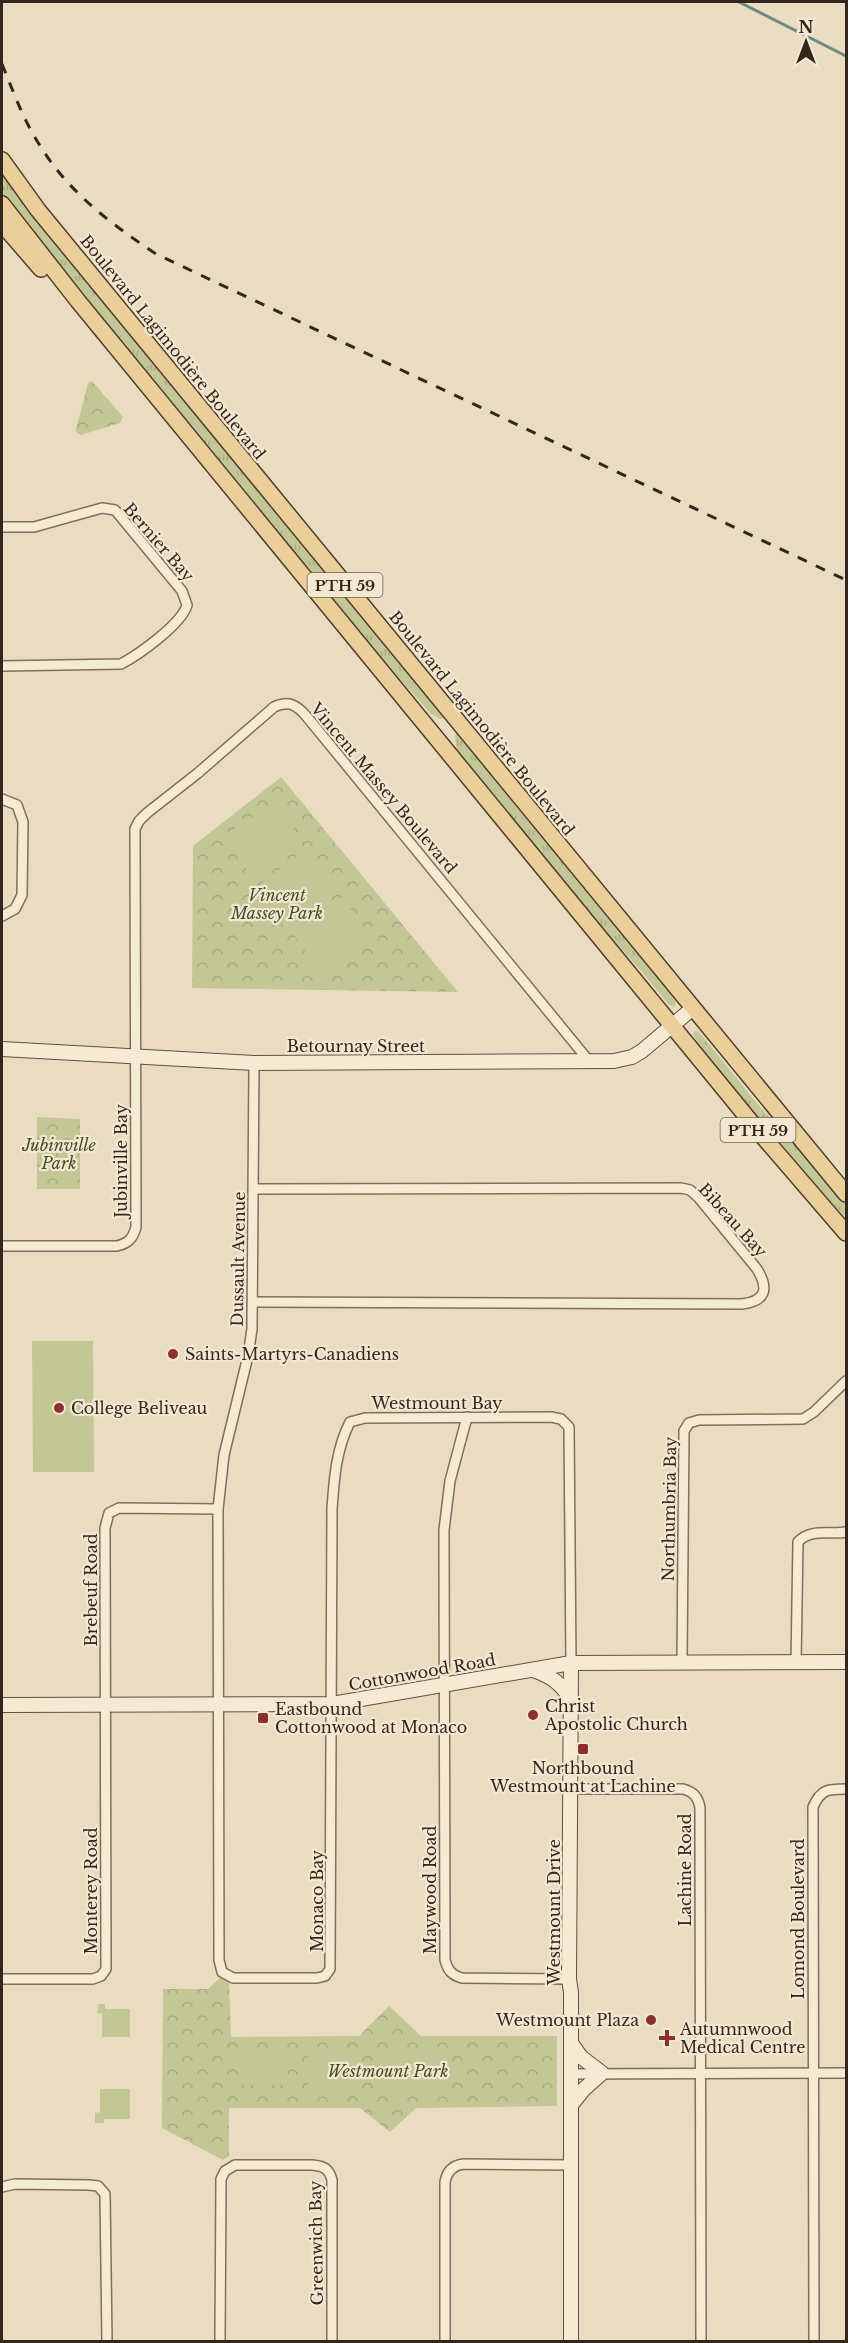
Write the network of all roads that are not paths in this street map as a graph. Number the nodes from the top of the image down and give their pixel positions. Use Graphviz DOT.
graph roads {
  1 [pos="2,160"];
  2 [pos="2,204"];
  3 [pos="2,224"];
  4 [pos="78,301"];
  5 [pos="2,527"];
  6 [pos="2,666"];
  7 [pos="458,723"];
  8 [pos="438,739"];
  9 [pos="2,799"];
  10 [pos="2,916"];
  11 [pos="693,1008"];
  12 [pos="673,1025"];
  13 [pos="2,1049"];
  14 [pos="137,1057"];
  15 [pos="589,1061"];
  16 [pos="254,1063"];
  17 [pos="254,1189"];
  18 [pos="846,1194"];
  19 [pos="846,1233"];
  20 [pos="2,1246"];
  21 [pos="253,1302"];
  22 [pos="846,1381"];
  23 [pos="467,1417"];
  24 [pos="218,1509"];
  25 [pos="846,1532"];
  26 [pos="682,1661"];
  27 [pos="796,1662"];
  28 [pos="846,1662"];
  29 [pos="571,1663"];
  30 [pos="533,1670"];
  31 [pos="445,1686"];
  32 [pos="571,1702"];
  33 [pos="332,1704"];
  34 [pos="2,1705"];
  35 [pos="105,1705"];
  36 [pos="218,1705"];
  37 [pos="570,1789"];
  38 [pos="846,1789"];
  39 [pos="2,1979"];
  40 [pos="569,1979"];
  41 [pos="571,2043"];
  42 [pos="602,2073"];
  43 [pos="700,2073"];
  44 [pos="814,2073"];
  45 [pos="846,2073"];
  46 [pos="572,2074"];
  47 [pos="572,2104"];
  48 [pos="572,2165"];
  49 [pos="2,2187"];
  50 [pos="107,2342"];
  51 [pos="220,2342"];
  52 [pos="332,2342"];
  53 [pos="445,2342"];
  54 [pos="571,2342"];
  55 [pos="701,2342"];
  56 [pos="814,2342"];
  1 -- 7 [label="main road, Boulevard Lagimodière Boulevard / PTH 59"];
  2 -- 4 [label="main road, PTH 59"];
  3 -- 4 [label="main road"];
  4 -- 8 [label="main road, PTH 59"];
  5 -- 6 [label="street, Bernier Bay"];
  7 -- 8 [label="main road"];
  7 -- 11 [label="main road, Boulevard Lagimodière Boulevard / PTH 59"];
  8 -- 12 [label="main road, PTH 59"];
  9 -- 10 [label="street"];
  11 -- 12 [label="street, Betournay Street"];
  11 -- 18 [label="main road, Boulevard Lagimodière Boulevard / PTH 59"];
  12 -- 15 [label="street, Betournay Street"];
  12 -- 19 [label="main road, PTH 59"];
  13 -- 14 [label="street, Betournay Street"];
  14 -- 15 [label="street, Vincent Massey Boulevard"];
  14 -- 16 [label="street, Betournay Street"];
  14 -- 20 [label="street, Jubinville Bay"];
  15 -- 16 [label="street, Betournay Street"];
  16 -- 17 [label="street, Dussault Avenue"];
  17 -- 21 [label="street, Dussault Avenue"];
  17 -- 21 [label="street, Bibeau Bay"];
  21 -- 24 [label="street, Dussault Avenue"];
  22 -- 26 [label="street, Northumbria Bay"];
  23 -- 29 [label="street, Westmount Bay"];
  23 -- 31 [label="street"];
  23 -- 33 [label="street, Westmount Bay"];
  24 -- 35 [label="street, Brebeuf Road"];
  24 -- 36 [label="street, Dussault Avenue"];
  25 -- 27 [label="street"];
  26 -- 27 [label="street, Cottonwood Road"];
  26 -- 29 [label="street, Cottonwood Road"];
  27 -- 28 [label="street, Cottonwood Road"];
  29 -- 30 [label="street, Cottonwood Road"];
  29 -- 32 [label="street, Westmount Drive"];
  30 -- 31 [label="street, Cottonwood Road"];
  30 -- 32 [label="street"];
  31 -- 33 [label="street, Cottonwood Road"];
  31 -- 40 [label="street, Maywood Road"];
  32 -- 37 [label="street, Westmount Drive"];
  33 -- 36 [label="street, Cottonwood Road"];
  33 -- 36 [label="street, Monaco Bay"];
  34 -- 35 [label="street, Cottonwood Road"];
  35 -- 36 [label="street, Cottonwood Road"];
  35 -- 39 [label="street, Monterey Road"];
  37 -- 40 [label="street, Westmount Drive"];
  37 -- 43 [label="street, Lachine Road"];
  38 -- 44 [label="street, Lomond Boulevard"];
  40 -- 41 [label="street, Westmount Drive"];
  41 -- 42 [label="street"];
  41 -- 46 [label="street, Westmount Drive"];
  42 -- 43 [label="street"];
  42 -- 46 [label="street"];
  42 -- 47 [label="street"];
  43 -- 44 [label="street"];
  43 -- 55 [label="street"];
  44 -- 45 [label="street"];
  44 -- 56 [label="street, Lomond Boulevard"];
  46 -- 47 [label="street, Westmount Drive"];
  47 -- 48 [label="street, Westmount Drive"];
  48 -- 53 [label="street"];
  48 -- 54 [label="street, Westmount Drive"];
  49 -- 50 [label="street"];
  51 -- 52 [label="street, Greenwich Bay"];
}
